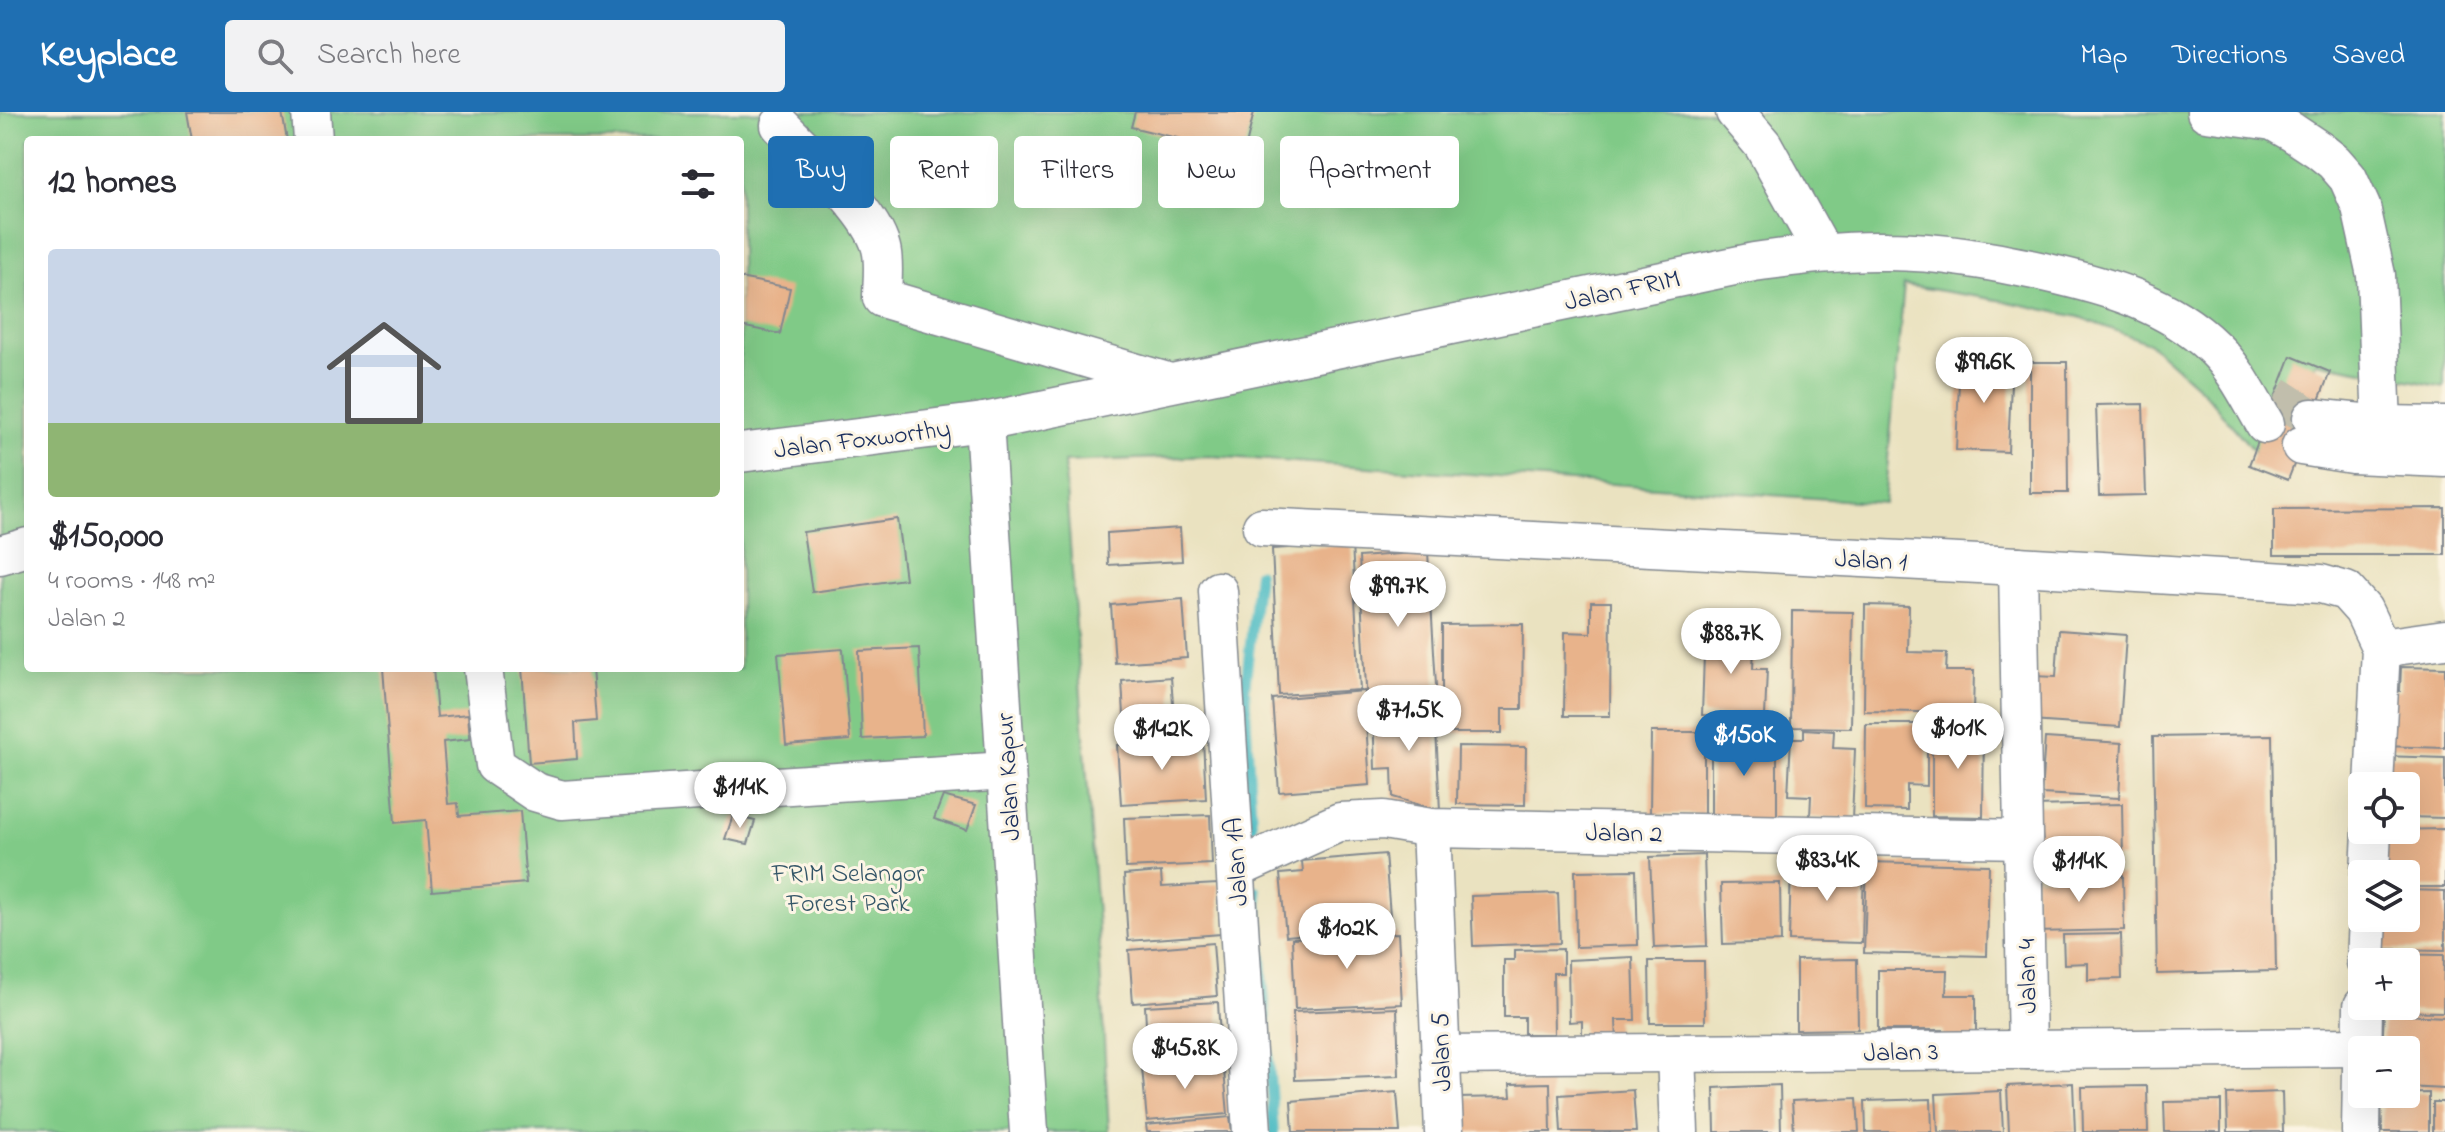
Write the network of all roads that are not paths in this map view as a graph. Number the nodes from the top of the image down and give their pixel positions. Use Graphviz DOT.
graph roads {
  1 [pos="311,112"];
  2 [pos="1735,112"];
  3 [pos="2206,112"];
  4 [pos="780,125"];
  5 [pos="313,136"];
  6 [pos="1823,253"];
  7 [pos="1170,383"];
  8 [pos="2270,410"];
  9 [pos="984,422"];
  10 [pos="2382,425"];
  11 [pos="2445,426"];
  12 [pos="744,452"];
  13 [pos="2445,458"];
  14 [pos="1262,527"];
  15 [pos="24,548"];
  16 [pos="0,555"];
  17 [pos="2018,566"];
  18 [pos="1218,591"];
  19 [pos="2445,639"];
  20 [pos="2381,648"];
  21 [pos="483,672"];
  22 [pos="1006,771"];
  23 [pos="2375,772"];
  24 [pos="1431,828"];
  25 [pos="2023,839"];
  26 [pos="1236,869"];
  27 [pos="2348,1047"];
  28 [pos="2027,1050"];
  29 [pos="1676,1053"];
  30 [pos="1440,1055"];
  31 [pos="2361,1108"];
  32 [pos="1029,1132"];
  33 [pos="1252,1132"];
  34 [pos="1444,1132"];
  35 [pos="1679,1132"];
  36 [pos="2361,1132"];
  1 -- 5 [label="street"];
  2 -- 6 [label="street"];
  3 -- 10 [label="street"];
  4 -- 7 [label="street"];
  6 -- 7 [label="street, Jalan FRIM"];
  6 -- 8 [label="street, Jalan FRIM"];
  7 -- 9 [label="street, Jalan FRIM"];
  9 -- 12 [label="street, Jalan Foxworthy"];
  9 -- 22 [label="street, Jalan Kapur"];
  10 -- 11 [label="street"];
  10 -- 13 [label="street"];
  14 -- 17 [label="street, Jalan 1"];
  15 -- 16 [label="street"];
  17 -- 20 [label="street, Jalan 1"];
  17 -- 25 [label="street, Jalan 4"];
  18 -- 26 [label="street, Jalan 1A"];
  19 -- 20 [label="street"];
  20 -- 23 [label="street"];
  21 -- 22 [label="street"];
  22 -- 32 [label="street, Jalan Kapur"];
  24 -- 25 [label="street, Jalan 2"];
  24 -- 26 [label="street, Jalan 2"];
  24 -- 30 [label="street, Jalan 5"];
  25 -- 28 [label="street, Jalan 4"];
  26 -- 33 [label="street, Jalan 1A"];
  27 -- 28 [label="street, Jalan 3"];
  28 -- 29 [label="street, Jalan 3"];
  29 -- 30 [label="street, Jalan 3"];
  29 -- 35 [label="street"];
  30 -- 34 [label="street, Jalan 5"];
  31 -- 36 [label="street"];
}
